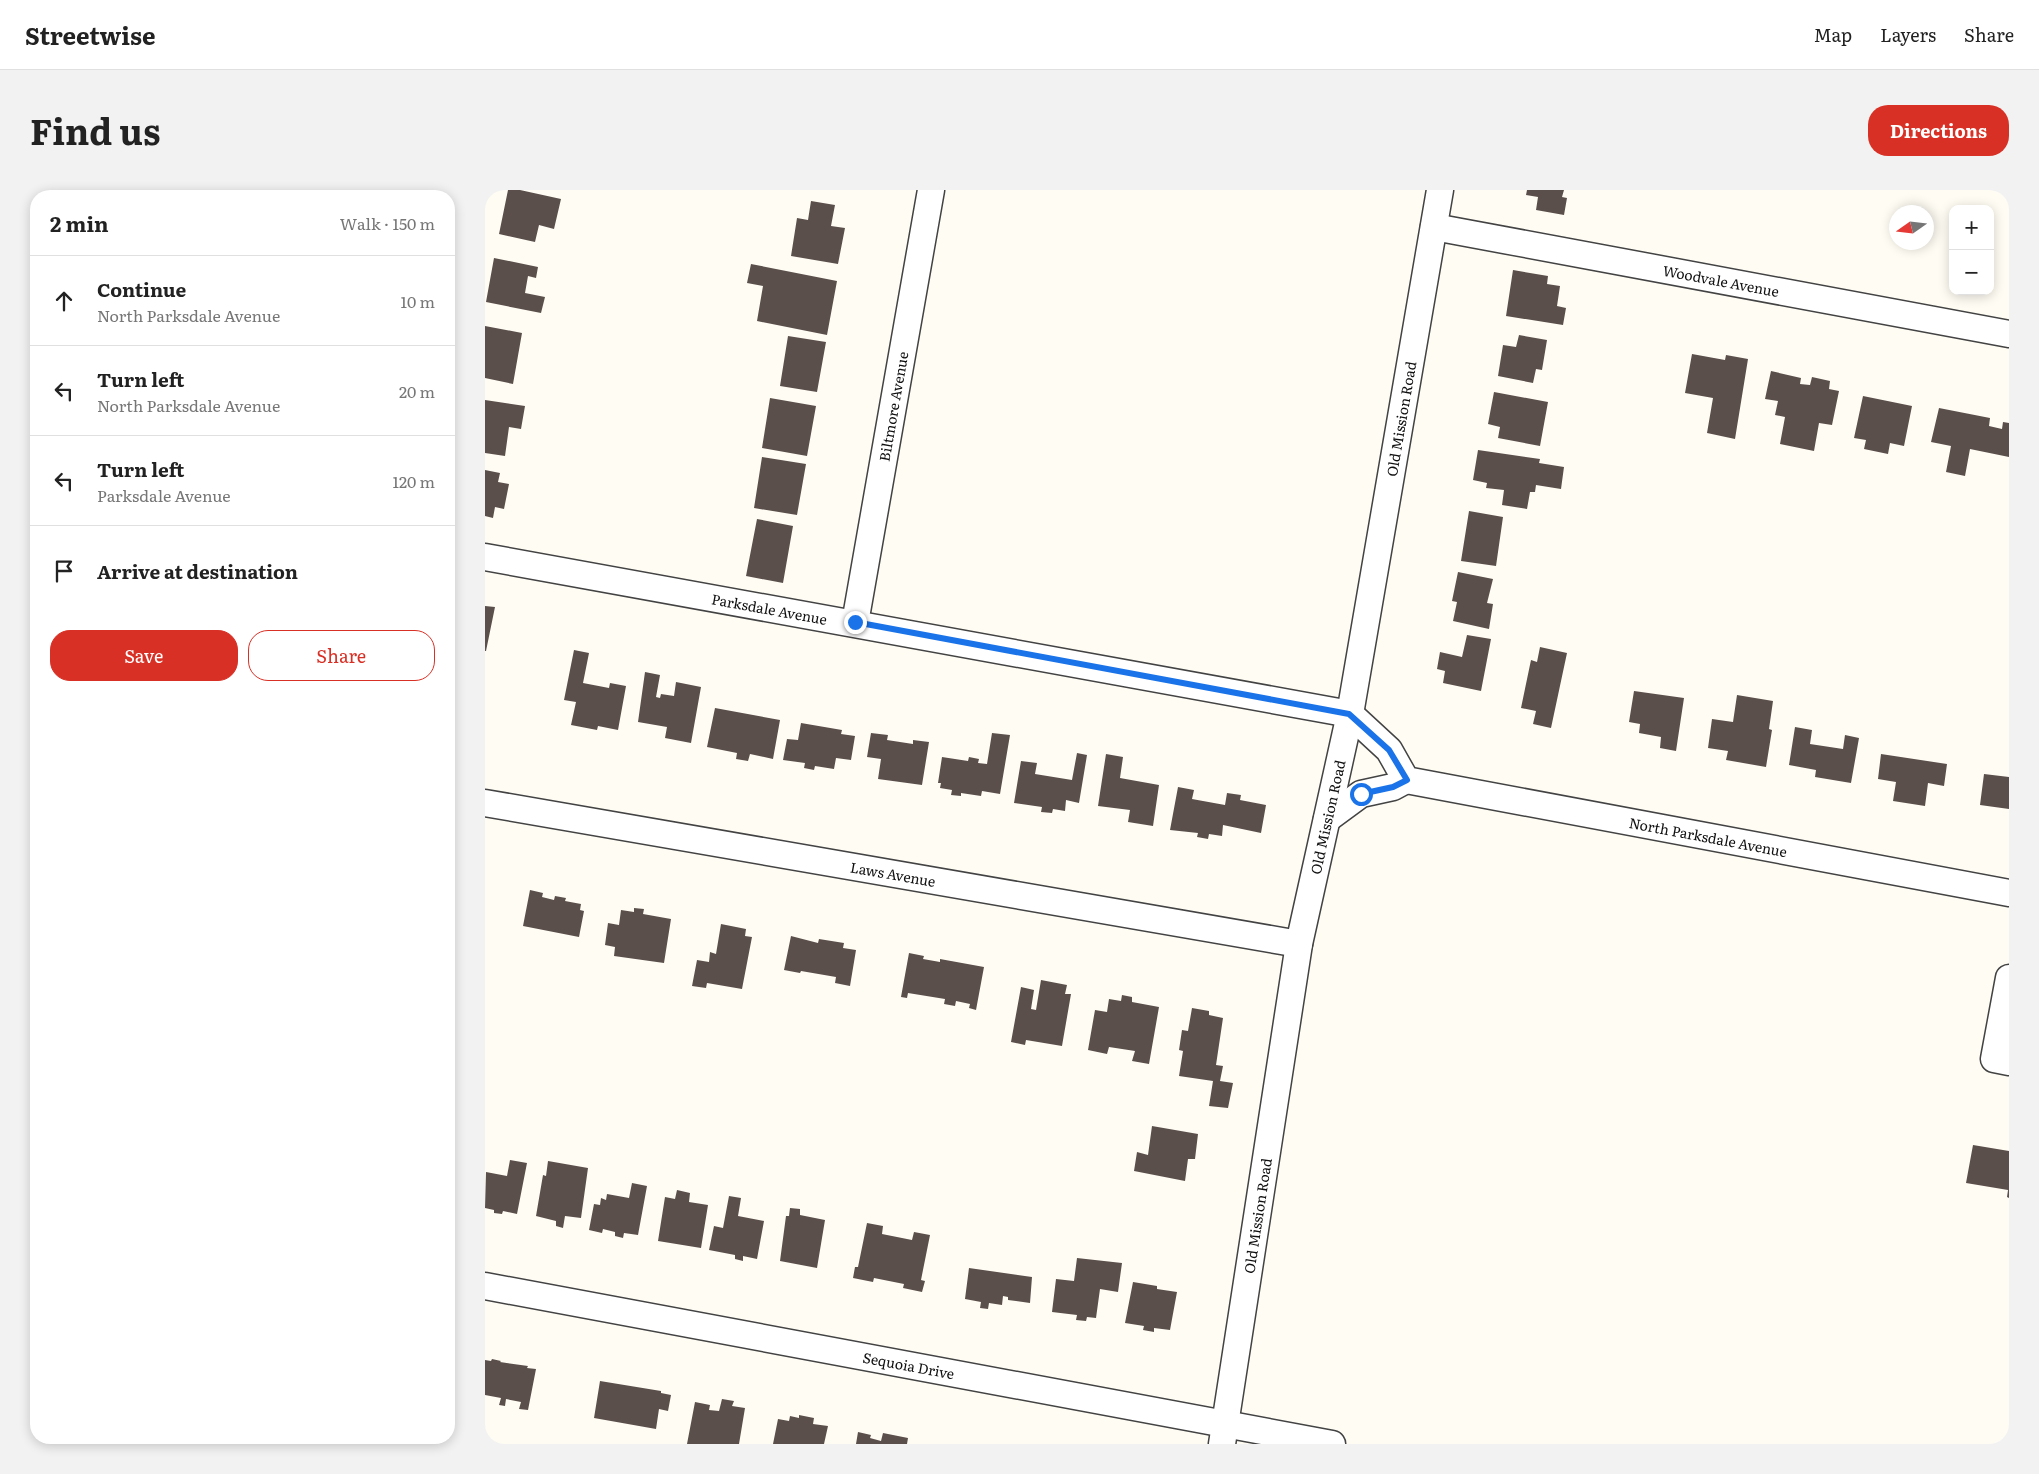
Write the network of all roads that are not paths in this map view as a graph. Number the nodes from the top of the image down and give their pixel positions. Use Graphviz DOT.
graph roads {
  1 [pos="931,190"];
  2 [pos="1440,190"];
  3 [pos="1435,227"];
  4 [pos="2009,334"];
  5 [pos="485,557"];
  6 [pos="855,622"];
  7 [pos="1349,714"];
  8 [pos="1407,780"];
  9 [pos="485,803"];
  10 [pos="1327,819"];
  11 [pos="2009,893"];
  12 [pos="1299,944"];
  13 [pos="2009,978"];
  14 [pos="2009,1062"];
  15 [pos="485,1286"];
  16 [pos="1224,1434"];
  17 [pos="1333,1444"];
  1 -- 6 [label="street, Biltmore Avenue"];
  2 -- 3 [label="street, Old Mission Road"];
  3 -- 4 [label="street, Woodvale Avenue"];
  3 -- 7 [label="street, Old Mission Road"];
  5 -- 6 [label="street, Parksdale Avenue"];
  6 -- 7 [label="street, Parksdale Avenue"];
  7 -- 8 [label="street"];
  7 -- 10 [label="street, Old Mission Road"];
  8 -- 10 [label="street"];
  8 -- 11 [label="street, North Parksdale Avenue"];
  9 -- 12 [label="street, Laws Avenue"];
  10 -- 12 [label="street, Old Mission Road"];
  12 -- 16 [label="street, Old Mission Road"];
  13 -- 14 [label="street"];
  15 -- 16 [label="street, Sequoia Drive"];
  16 -- 17 [label="street, Sequoia Drive"];
}
